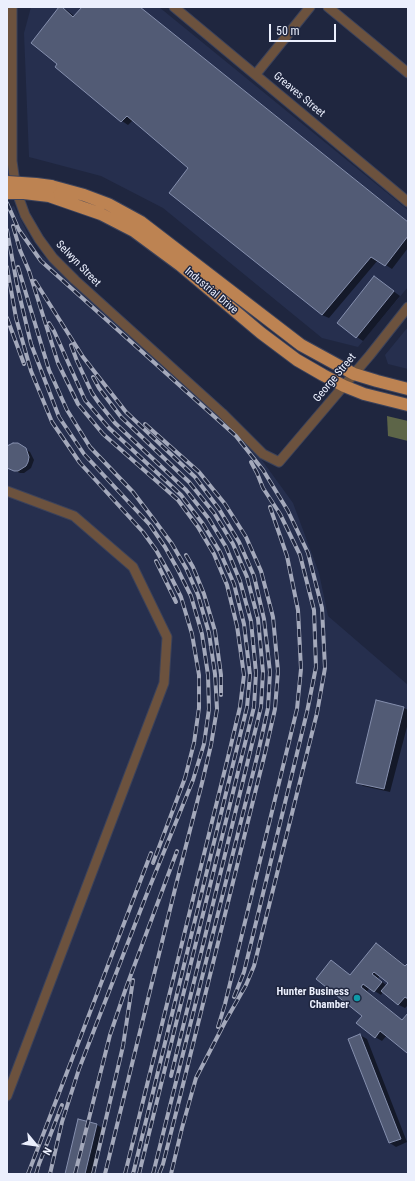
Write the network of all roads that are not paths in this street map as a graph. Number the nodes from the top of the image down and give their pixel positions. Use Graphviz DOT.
graph roads {
  1 [pos="12,7"];
  2 [pos="174,7"];
  3 [pos="310,7"];
  4 [pos="328,7"];
  5 [pos="408,73"];
  6 [pos="256,74"];
  7 [pos="7,182"];
  8 [pos="50,191"];
  9 [pos="7,192"];
  10 [pos="408,202"];
  11 [pos="408,307"];
  12 [pos="354,374"];
  13 [pos="344,386"];
  14 [pos="408,389"];
  15 [pos="408,405"];
  16 [pos="279,462"];
  17 [pos="7,491"];
  18 [pos="7,1096"];
  1 -- 16 [label="street, Selwyn Street"];
  2 -- 6 [label="street, Greaves Street"];
  3 -- 6 [label="street"];
  4 -- 5 [label="street"];
  6 -- 10 [label="street, Greaves Street"];
  7 -- 8 [label="highway, Industrial Drive, bridge"];
  8 -- 9 [label="highway, Industrial Drive, bridge"];
  8 -- 12 [label="highway, Industrial Drive"];
  8 -- 13 [label="highway, Industrial Drive"];
  11 -- 12 [label="street, George Street"];
  12 -- 13 [label="street, George Street"];
  12 -- 14 [label="highway, Industrial Drive"];
  13 -- 15 [label="highway, Industrial Drive"];
  13 -- 16 [label="street, George Street"];
  17 -- 18 [label="street"];
}
